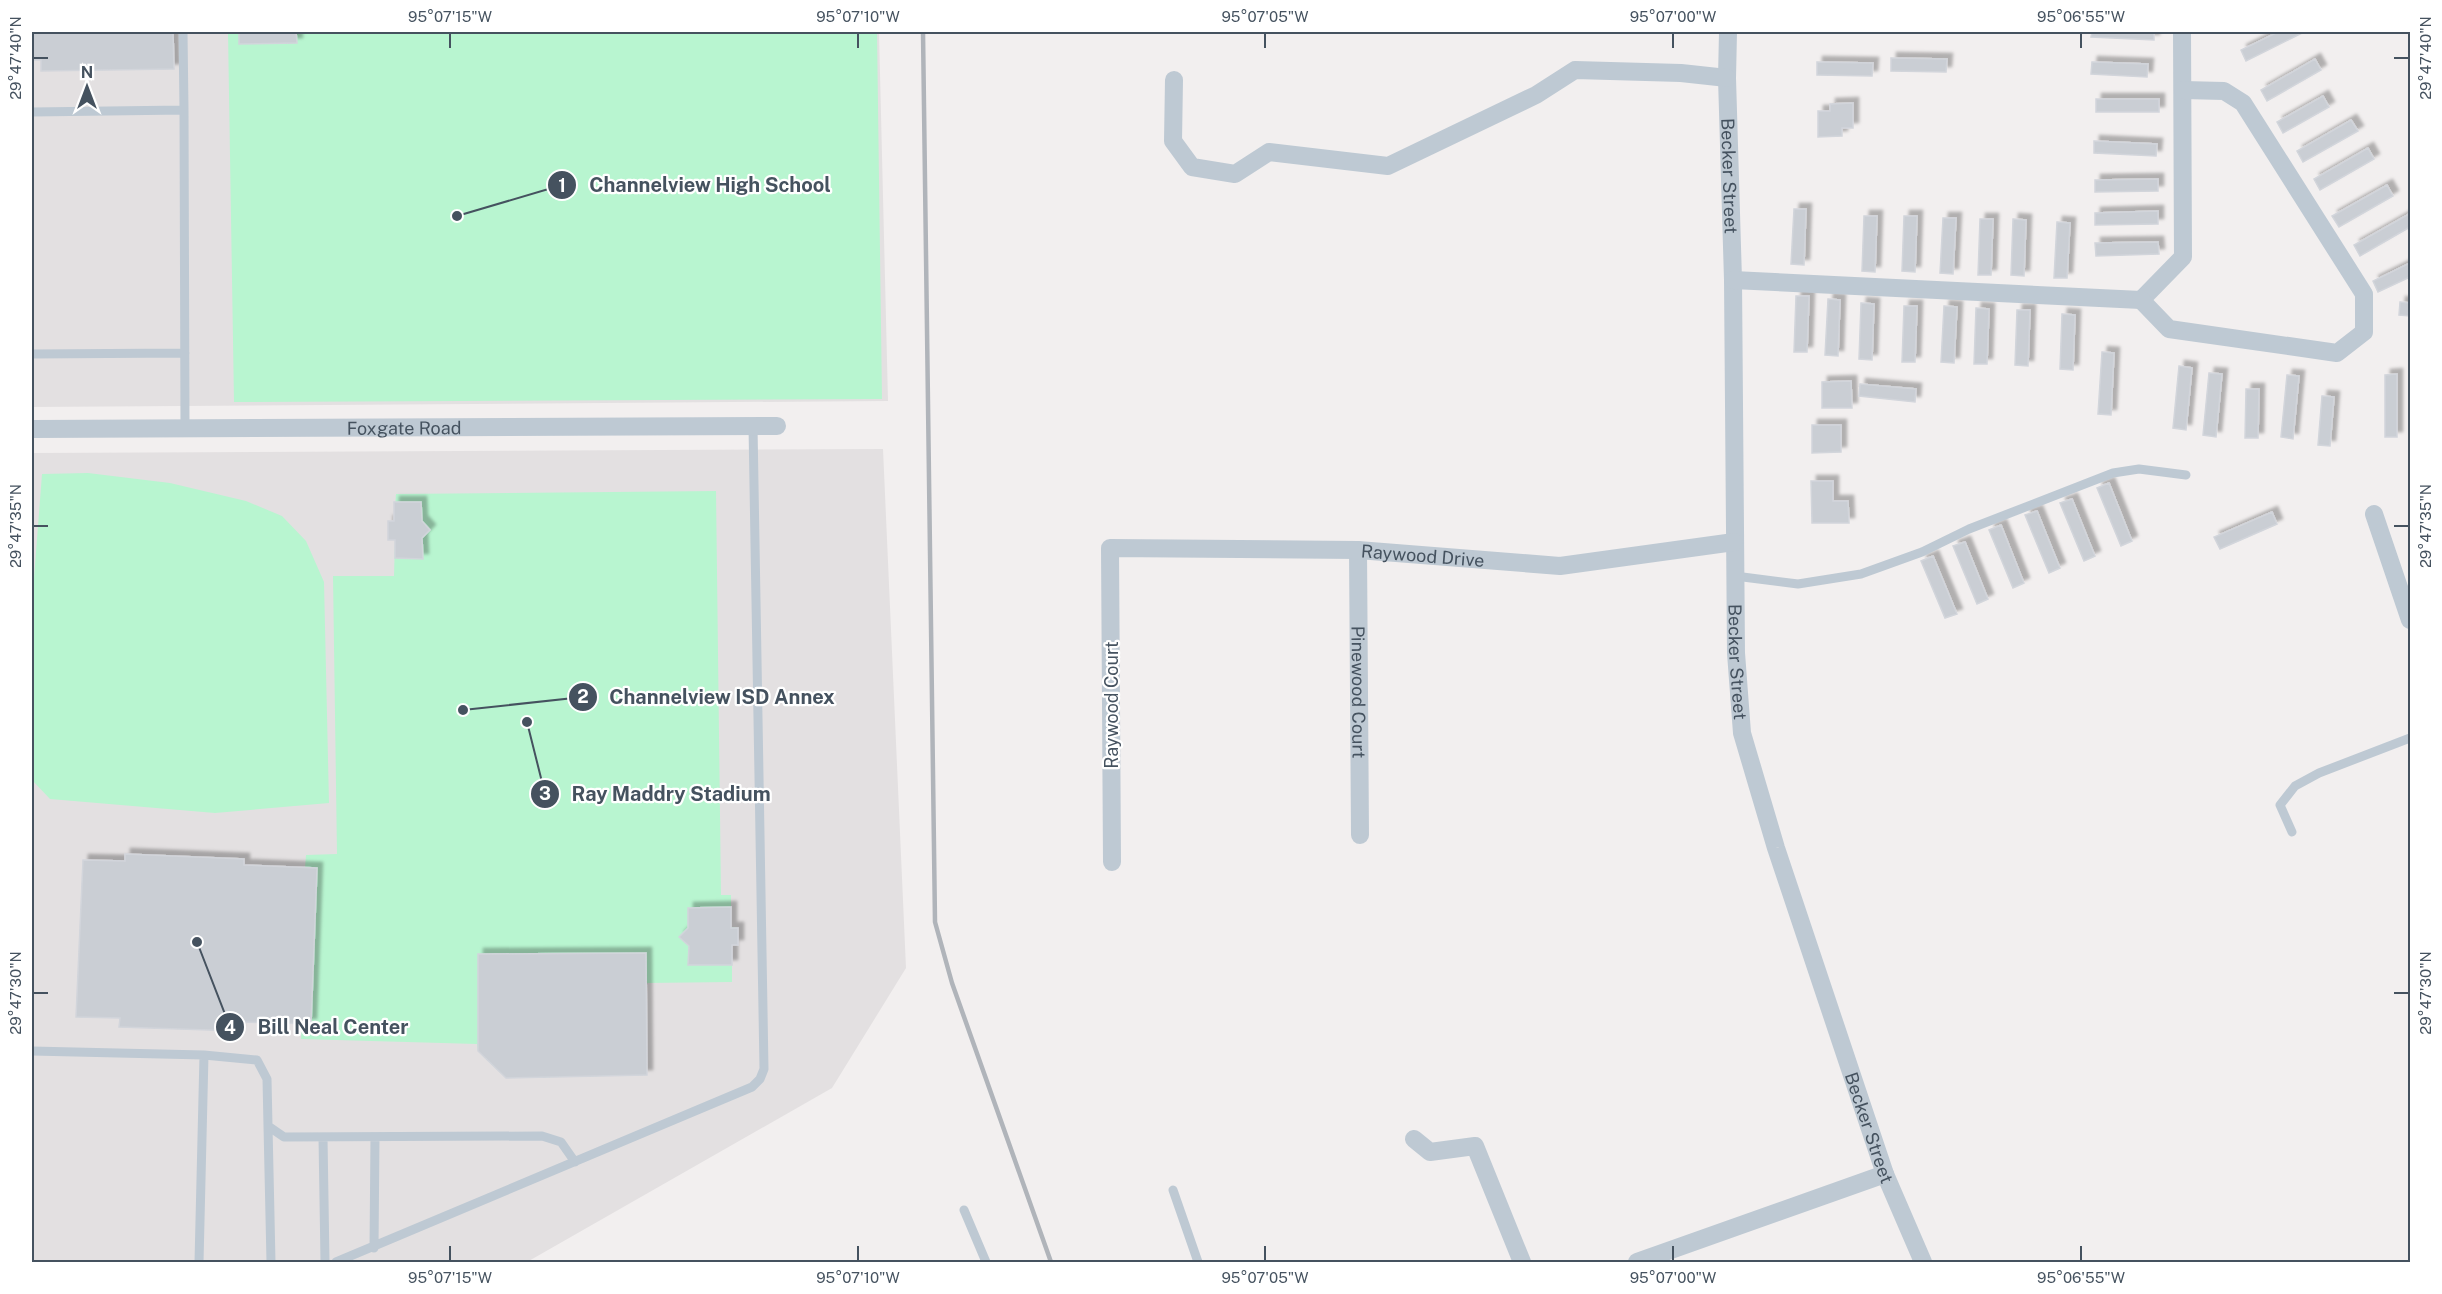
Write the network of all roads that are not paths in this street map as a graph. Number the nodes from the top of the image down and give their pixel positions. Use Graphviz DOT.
graph roads {
  1 [pos="183,32"];
  2 [pos="1728,32"];
  3 [pos="2182,32"];
  4 [pos="1727,78"];
  5 [pos="1174,80"];
  6 [pos="2183,90"];
  7 [pos="184,110"];
  8 [pos="32,112"];
  9 [pos="1733,280"];
  10 [pos="2141,300"];
  11 [pos="185,353"];
  12 [pos="32,354"];
  13 [pos="753,426"];
  14 [pos="777,426"];
  15 [pos="32,429"];
  16 [pos="185,429"];
  17 [pos="2186,475"];
  18 [pos="2374,514"];
  19 [pos="1734,542"];
  20 [pos="1110,548"];
  21 [pos="1358,550"];
  22 [pos="1736,576"];
  23 [pos="2410,620"];
  24 [pos="2410,738"];
  25 [pos="2292,832"];
  26 [pos="1360,835"];
  27 [pos="1112,862"];
  28 [pos="32,1051"];
  29 [pos="204,1055"];
  30 [pos="268,1126"];
  31 [pos="323,1137"];
  32 [pos="375,1137"];
  33 [pos="1414,1139"];
  34 [pos="575,1162"];
  35 [pos="1885,1174"];
  36 [pos="1173,1190"];
  37 [pos="964,1210"];
  38 [pos="374,1248"];
  39 [pos="199,1263"];
  40 [pos="271,1263"];
  41 [pos="325,1263"];
  42 [pos="336,1263"];
  43 [pos="986,1263"];
  44 [pos="1198,1263"];
  45 [pos="1522,1263"];
  46 [pos="1637,1263"];
  47 [pos="1923,1263"];
  1 -- 7 [label="lane"];
  2 -- 4 [label="street, Becker Street"];
  3 -- 6 [label="street"];
  4 -- 5 [label="street"];
  4 -- 9 [label="street, Becker Street"];
  6 -- 10 [label="street"];
  6 -- 10 [label="street"];
  7 -- 8 [label="lane"];
  7 -- 11 [label="lane"];
  9 -- 10 [label="street"];
  9 -- 19 [label="street, Becker Street"];
  11 -- 12 [label="lane"];
  11 -- 16 [label="lane"];
  13 -- 14 [label="street, Foxgate Road"];
  13 -- 16 [label="street, Foxgate Road"];
  13 -- 34 [label="lane"];
  15 -- 16 [label="street, Foxgate Road"];
  17 -- 22 [label="lane"];
  18 -- 23 [label="street"];
  19 -- 21 [label="street, Raywood Drive"];
  19 -- 22 [label="street, Becker Street"];
  20 -- 21 [label="street, Raywood Drive"];
  20 -- 27 [label="street, Raywood Court"];
  21 -- 26 [label="street, Pinewood Court"];
  22 -- 35 [label="street, Becker Street"];
  24 -- 25 [label="lane"];
  28 -- 29 [label="lane"];
  29 -- 30 [label="lane"];
  29 -- 39 [label="lane"];
  30 -- 31 [label="lane"];
  30 -- 40 [label="lane"];
  31 -- 32 [label="lane"];
  31 -- 41 [label="lane"];
  32 -- 34 [label="lane"];
  32 -- 38 [label="lane"];
  33 -- 45 [label="street"];
  34 -- 38 [label="lane"];
  35 -- 46 [label="street"];
  35 -- 47 [label="street, Becker Street"];
  36 -- 44 [label="lane"];
  37 -- 43 [label="lane"];
  38 -- 42 [label="lane"];
}
